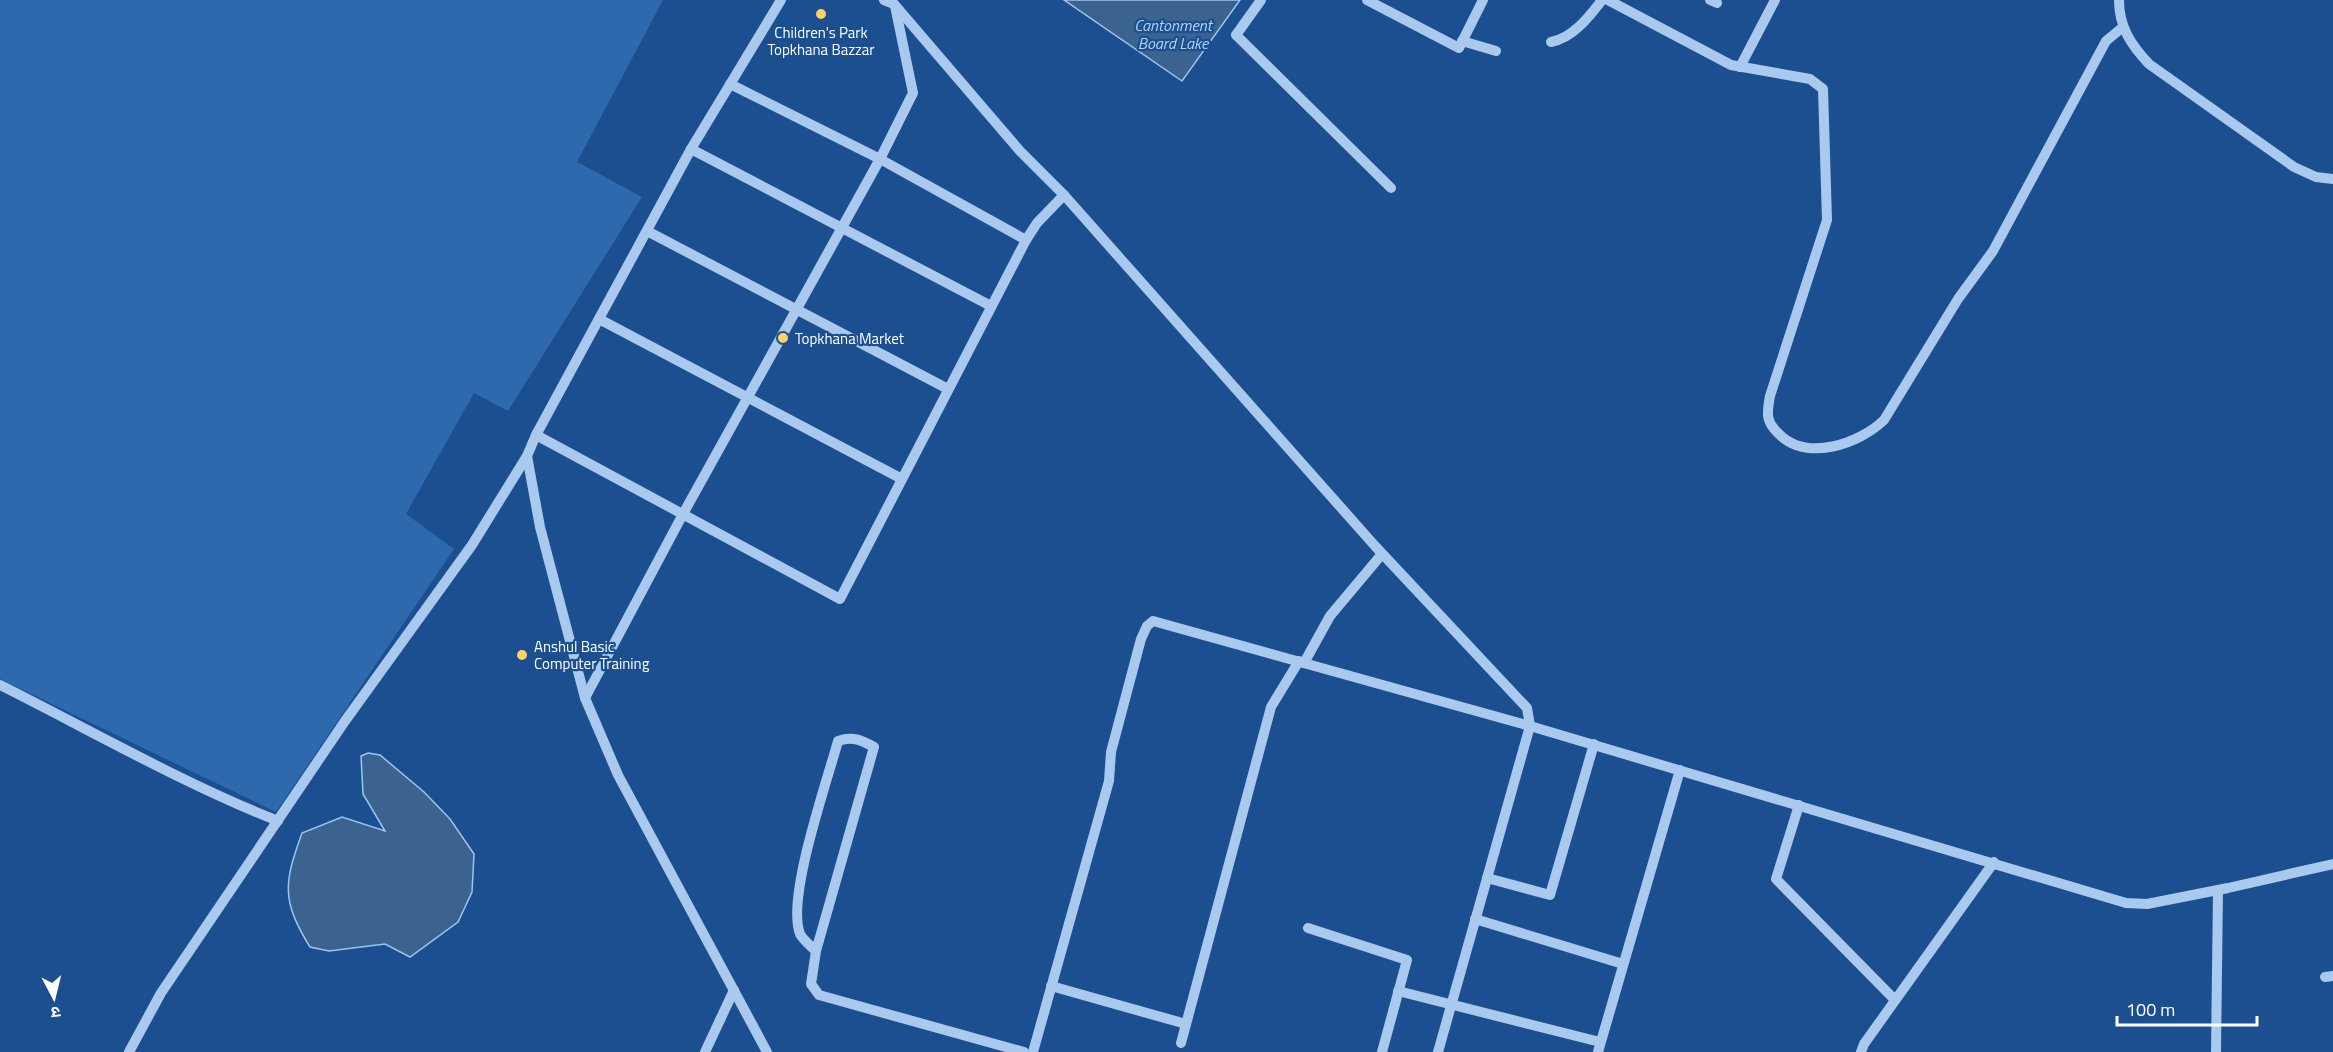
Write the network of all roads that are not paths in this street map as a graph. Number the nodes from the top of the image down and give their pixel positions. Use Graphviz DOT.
graph roads {
  1 [pos="781,0"];
  2 [pos="1261,0"];
  3 [pos="1367,0"];
  4 [pos="1483,0"];
  5 [pos="1602,0"];
  6 [pos="1608,0"];
  7 [pos="1775,0"];
  8 [pos="2119,0"];
  9 [pos="890,1"];
  10 [pos="2123,27"];
  11 [pos="1462,41"];
  12 [pos="1551,42"];
  13 [pos="1496,51"];
  14 [pos="1740,67"];
  15 [pos="730,84"];
  16 [pos="691,149"];
  17 [pos="880,159"];
  18 [pos="2333,179"];
  19 [pos="1391,188"];
  20 [pos="1064,195"];
  21 [pos="841,228"];
  22 [pos="647,231"];
  23 [pos="1026,240"];
  24 [pos="991,306"];
  25 [pos="796,309"];
  26 [pos="599,319"];
  27 [pos="948,389"];
  28 [pos="748,396"];
  29 [pos="536,435"];
  30 [pos="527,456"];
  31 [pos="902,479"];
  32 [pos="683,514"];
  33 [pos="1382,554"];
  34 [pos="1301,662"];
  35 [pos="0,685"];
  36 [pos="585,698"];
  37 [pos="1530,726"];
  38 [pos="1594,744"];
  39 [pos="1680,770"];
  40 [pos="1799,805"];
  41 [pos="278,821"];
  42 [pos="1994,862"];
  43 [pos="2333,864"];
  44 [pos="1487,878"];
  45 [pos="2218,890"];
  46 [pos="1475,919"];
  47 [pos="1308,928"];
  48 [pos="816,951"];
  49 [pos="1623,964"];
  50 [pos="1051,986"];
  51 [pos="734,990"];
  52 [pos="1398,991"];
  53 [pos="1896,1000"];
  54 [pos="1451,1005"];
  55 [pos="1186,1024"];
  56 [pos="1181,1043"];
  57 [pos="1599,1047"];
  58 [pos="129,1052"];
  59 [pos="705,1052"];
  60 [pos="767,1052"];
  61 [pos="1024,1052"];
  62 [pos="1033,1052"];
  63 [pos="1382,1052"];
  64 [pos="1438,1052"];
  65 [pos="1861,1052"];
  66 [pos="2216,1052"];
  1 -- 15 [label="street"];
  2 -- 19 [label="street"];
  3 -- 11 [label="street"];
  4 -- 11 [label="street"];
  5 -- 12 [label="street"];
  6 -- 14 [label="street"];
  7 -- 14 [label="street"];
  8 -- 10 [label="street"];
  9 -- 17 [label="street"];
  9 -- 20 [label="street"];
  10 -- 14 [label="street"];
  10 -- 18 [label="street"];
  11 -- 13 [label="street"];
  15 -- 16 [label="street"];
  15 -- 17 [label="street"];
  16 -- 21 [label="street"];
  16 -- 22 [label="street"];
  17 -- 21 [label="street"];
  17 -- 23 [label="street"];
  20 -- 23 [label="street"];
  20 -- 33 [label="street"];
  21 -- 24 [label="street"];
  21 -- 25 [label="street"];
  22 -- 25 [label="street"];
  22 -- 26 [label="street"];
  23 -- 24 [label="street"];
  24 -- 27 [label="street"];
  25 -- 27 [label="street"];
  25 -- 28 [label="street"];
  26 -- 28 [label="street"];
  26 -- 29 [label="street"];
  27 -- 31 [label="street"];
  28 -- 31 [label="street"];
  28 -- 32 [label="street"];
  29 -- 30 [label="street"];
  29 -- 32 [label="street"];
  30 -- 36 [label="street"];
  30 -- 41 [label="street"];
  31 -- 32 [label="street"];
  32 -- 36 [label="street"];
  33 -- 34 [label="street"];
  33 -- 37 [label="street"];
  34 -- 37 [label="street"];
  34 -- 50 [label="street"];
  34 -- 55 [label="street"];
  35 -- 41 [label="street"];
  36 -- 51 [label="street"];
  37 -- 38 [label="street"];
  37 -- 44 [label="street"];
  38 -- 39 [label="street"];
  38 -- 44 [label="street"];
  39 -- 40 [label="street"];
  39 -- 49 [label="street"];
  40 -- 42 [label="street"];
  40 -- 53 [label="street"];
  41 -- 58 [label="street"];
  42 -- 45 [label="street"];
  42 -- 53 [label="street"];
  43 -- 45 [label="street"];
  44 -- 46 [label="street"];
  45 -- 66 [label="street"];
  46 -- 49 [label="street"];
  46 -- 54 [label="street"];
  47 -- 52 [label="street"];
  48 -- 48 [label="street"];
  48 -- 61 [label="street"];
  49 -- 57 [label="street"];
  50 -- 55 [label="street"];
  50 -- 62 [label="street"];
  51 -- 59 [label="street"];
  51 -- 60 [label="street"];
  52 -- 54 [label="street"];
  52 -- 63 [label="street"];
  53 -- 65 [label="street"];
  54 -- 57 [label="street"];
  54 -- 64 [label="street"];
  55 -- 56 [label="street"];
}
